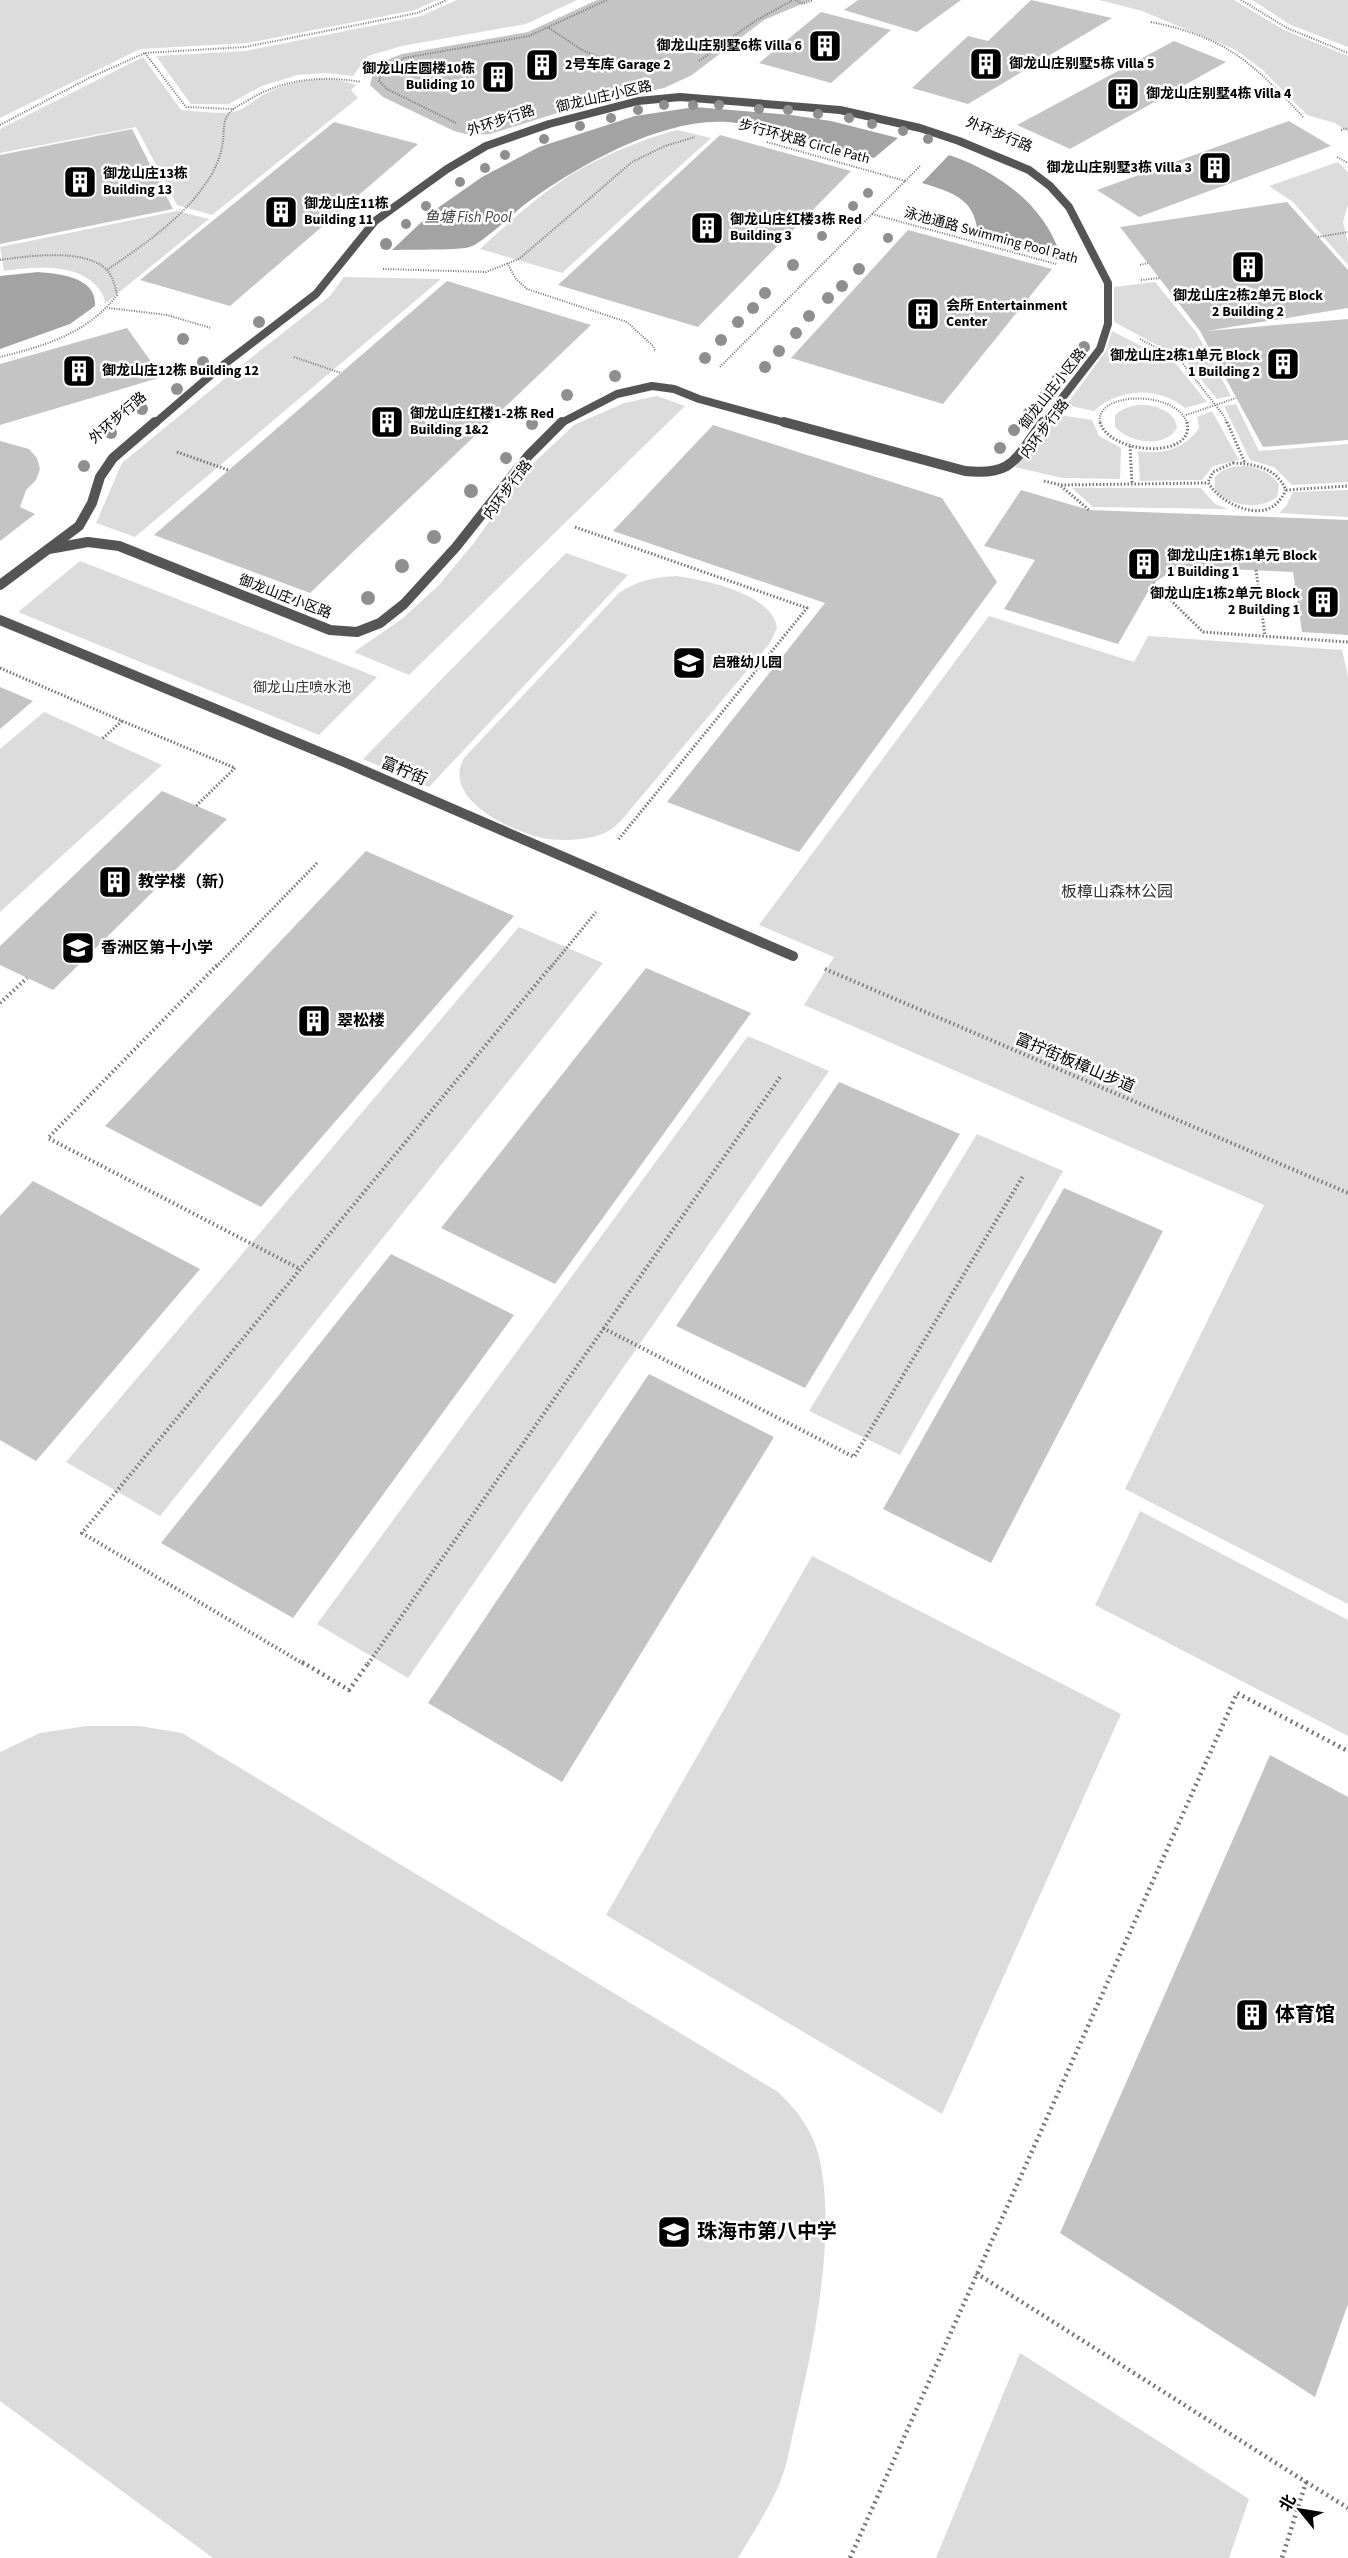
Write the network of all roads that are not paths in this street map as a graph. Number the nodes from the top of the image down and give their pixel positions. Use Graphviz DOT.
graph roads {
  1 [pos="49,549"];
  2 [pos="0,585"];
  3 [pos="0,620"];
  4 [pos="794,956"];
  1 -- 1 [label="street, 御龙山庄小区路"];
  1 -- 2 [label="street, 御龙山庄小区路"];
  3 -- 4 [label="street, 富柠街"];
}
